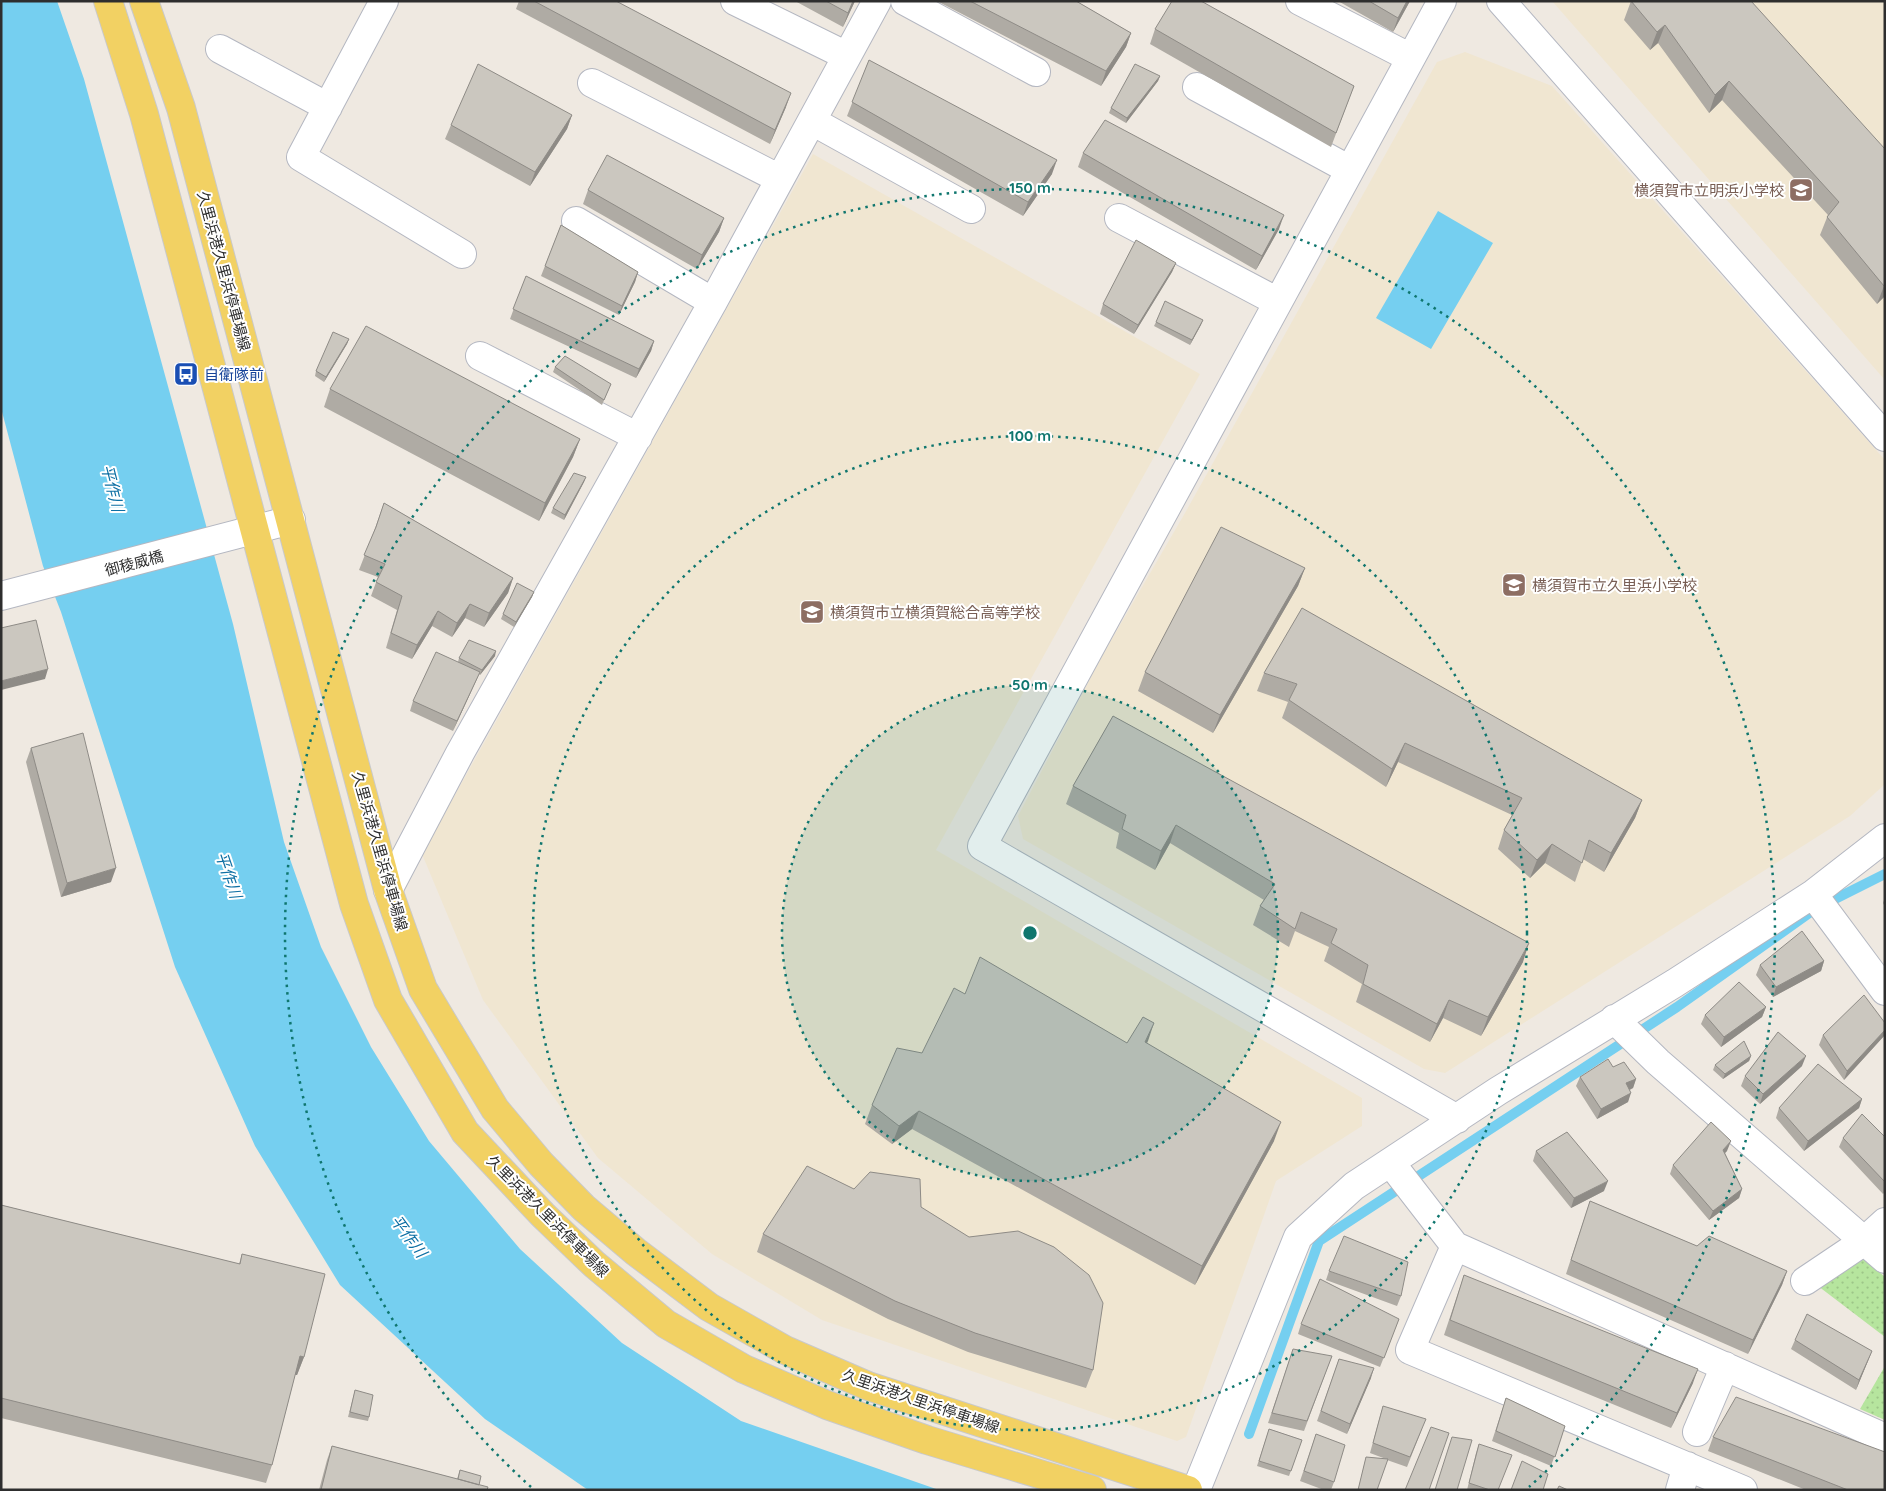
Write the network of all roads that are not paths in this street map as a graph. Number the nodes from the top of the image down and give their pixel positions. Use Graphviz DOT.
graph roads {
  1 [pos="108,1"];
  2 [pos="144,1"];
  3 [pos="384,1"];
  4 [pos="735,1"];
  5 [pos="877,1"];
  6 [pos="905,1"];
  7 [pos="1300,1"];
  8 [pos="1442,1"];
  9 [pos="1501,1"];
  10 [pos="220,49"];
  11 [pos="847,56"];
  12 [pos="1411,58"];
  13 [pos="1036,72"];
  14 [pos="592,84"];
  15 [pos="1197,87"];
  16 [pos="328,107"];
  17 [pos="812,121"];
  18 [pos="1350,170"];
  19 [pos="780,179"];
  20 [pos="971,209"];
  21 [pos="1119,218"];
  22 [pos="576,221"];
  23 [pos="462,254"];
  24 [pos="713,302"];
  25 [pos="1278,302"];
  26 [pos="480,356"];
  27 [pos="638,437"];
  28 [pos="1885,437"];
  29 [pos="291,520"];
  30 [pos="254,530"];
  31 [pos="1,596"];
  32 [pos="1885,838"];
  33 [pos="388,890"];
  34 [pos="1813,894"];
  35 [pos="1885,991"];
  36 [pos="1614,1020"];
  37 [pos="1457,1119"];
  38 [pos="1390,1162"];
  39 [pos="1885,1222"];
  40 [pos="1863,1242"];
  41 [pos="1455,1246"];
  42 [pos="1885,1259"];
  43 [pos="1805,1282"];
  44 [pos="1725,1366"];
  45 [pos="1697,1432"];
  46 [pos="1885,1438"];
  47 [pos="1683,1478"];
  48 [pos="1092,1490"];
  49 [pos="1188,1490"];
  50 [pos="1196,1490"];
  51 [pos="1743,1490"];
  1 -- 30 [label="main road, 久里浜港久里浜停車場線"];
  2 -- 29 [label="main road, 久里浜港久里浜停車場線"];
  3 -- 16 [label="street"];
  4 -- 11 [label="street"];
  5 -- 11 [label="street"];
  6 -- 13 [label="street"];
  7 -- 12 [label="street"];
  8 -- 12 [label="street"];
  9 -- 28 [label="street"];
  10 -- 16 [label="street"];
  11 -- 17 [label="street"];
  12 -- 18 [label="street"];
  14 -- 19 [label="street"];
  15 -- 18 [label="street"];
  16 -- 23 [label="street"];
  17 -- 19 [label="street"];
  17 -- 20 [label="street"];
  18 -- 25 [label="street"];
  19 -- 24 [label="street"];
  21 -- 25 [label="street"];
  22 -- 24 [label="street"];
  24 -- 27 [label="street"];
  25 -- 37 [label="street"];
  26 -- 27 [label="street"];
  27 -- 33 [label="street"];
  29 -- 30 [label="street, 御稜威橋"];
  29 -- 33 [label="main road, 久里浜港久里浜停車場線"];
  30 -- 31 [label="street, 御稜威橋"];
  30 -- 48 [label="main road, 久里浜港久里浜停車場線"];
  32 -- 34 [label="street"];
  33 -- 49 [label="main road, 久里浜港久里浜停車場線"];
  34 -- 35 [label="street"];
  34 -- 36 [label="street"];
  36 -- 37 [label="street"];
  36 -- 40 [label="street"];
  37 -- 38 [label="street"];
  38 -- 41 [label="street"];
  38 -- 50 [label="street"];
  39 -- 40 [label="street"];
  40 -- 42 [label="street"];
  40 -- 43 [label="street"];
  41 -- 44 [label="street"];
  41 -- 47 [label="street"];
  44 -- 45 [label="street"];
  44 -- 46 [label="street"];
  47 -- 51 [label="street"];
}
